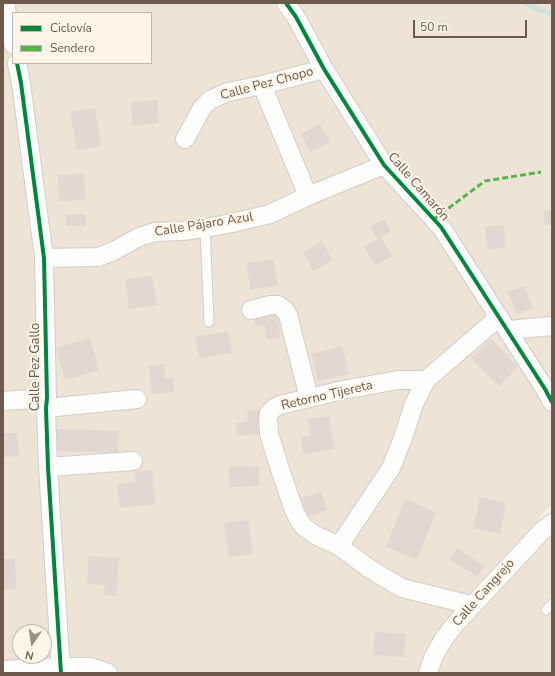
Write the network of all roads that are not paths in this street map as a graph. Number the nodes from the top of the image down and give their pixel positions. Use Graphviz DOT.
graph roads {
  1 [pos="5,3"];
  2 [pos="286,3"];
  3 [pos="12,39"];
  4 [pos="17,64"];
  5 [pos="324,69"];
  6 [pos="262,86"];
  7 [pos="185,139"];
  8 [pos="384,165"];
  9 [pos="308,196"];
  10 [pos="205,228"];
  11 [pos="44,258"];
  12 [pos="251,310"];
  13 [pos="209,322"];
  14 [pos="503,324"];
  15 [pos="552,326"];
  16 [pos="426,380"];
  17 [pos="310,398"];
  18 [pos="138,399"];
  19 [pos="3,401"];
  20 [pos="552,402"];
  21 [pos="47,403"];
  22 [pos="133,461"];
  23 [pos="48,467"];
  24 [pos="552,523"];
  25 [pos="339,546"];
  26 [pos="471,605"];
  27 [pos="3,670"];
  28 [pos="61,670"];
  29 [pos="108,673"];
  30 [pos="428,673"];
  1 -- 3 [label="street"];
  2 -- 5 [label="street, Calle Camarón"];
  4 -- 11 [label="street, Calle Pez Gallo"];
  5 -- 6 [label="street, Calle Pez Chopo"];
  5 -- 8 [label="street, Calle Camarón"];
  6 -- 7 [label="street, Calle Pez Chopo"];
  6 -- 9 [label="street"];
  8 -- 9 [label="street, Calle Pájaro Azul"];
  8 -- 14 [label="street, Calle Camarón"];
  9 -- 10 [label="street, Calle Pájaro Azul"];
  10 -- 11 [label="street, Calle Pájaro Azul"];
  10 -- 13 [label="lane"];
  11 -- 21 [label="street, Calle Pez Gallo"];
  12 -- 17 [label="street"];
  14 -- 15 [label="street"];
  14 -- 16 [label="street"];
  14 -- 20 [label="street, Calle Camarón"];
  16 -- 17 [label="street, Retorno Tijereta"];
  16 -- 25 [label="street"];
  17 -- 25 [label="street, Retorno Tijereta"];
  18 -- 21 [label="street"];
  19 -- 21 [label="street"];
  21 -- 23 [label="street, Calle Pez Gallo"];
  22 -- 23 [label="street"];
  23 -- 28 [label="street, Calle Pez Gallo"];
  24 -- 26 [label="street, Calle Cangrejo"];
  25 -- 26 [label="street, Retorno Tijereta"];
  26 -- 30 [label="street, Calle Cangrejo"];
  27 -- 28 [label="street"];
  28 -- 29 [label="street"];
}
